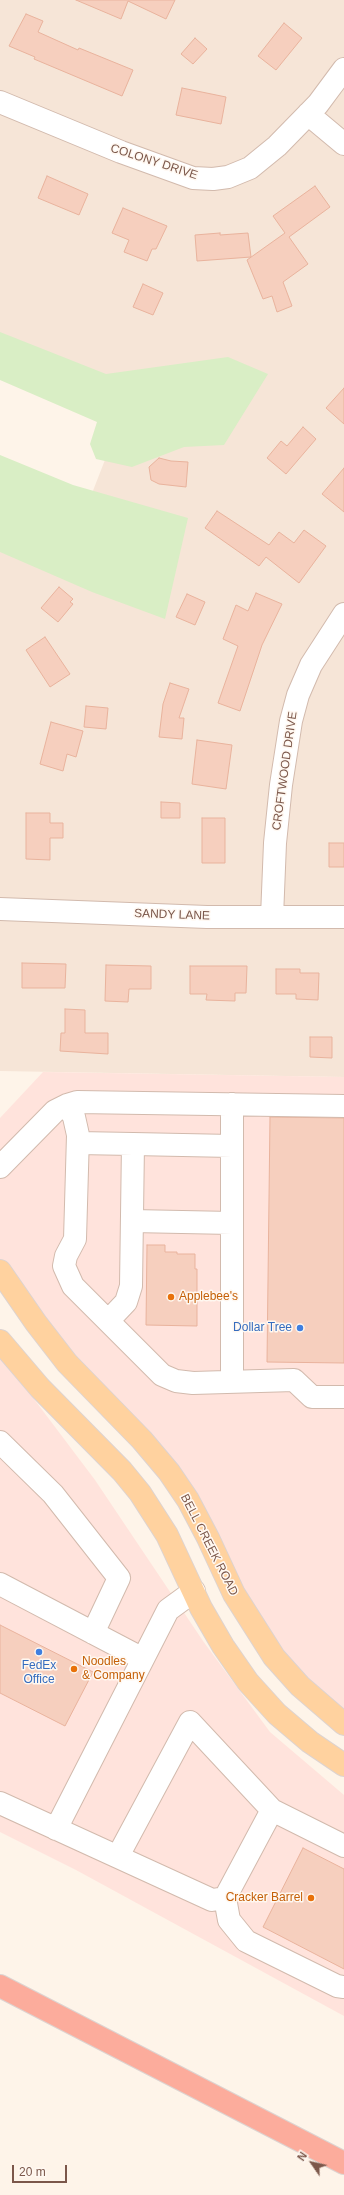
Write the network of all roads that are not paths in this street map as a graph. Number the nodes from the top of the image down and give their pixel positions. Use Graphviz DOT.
graph roads {
  1 [pos="344,69"];
  2 [pos="0,102"];
  3 [pos="308,114"];
  4 [pos="344,144"];
  5 [pos="344,614"];
  6 [pos="0,909"];
  7 [pos="272,917"];
  8 [pos="344,917"];
  9 [pos="67,1104"];
  10 [pos="232,1104"];
  11 [pos="344,1106"];
  12 [pos="78,1143"];
  13 [pos="133,1144"];
  14 [pos="232,1146"];
  15 [pos="0,1167"];
  16 [pos="132,1220"];
  17 [pos="232,1223"];
  18 [pos="0,1271"];
  19 [pos="108,1321"];
  20 [pos="0,1341"];
  21 [pos="232,1382"];
  22 [pos="344,1397"];
  23 [pos="0,1442"];
  24 [pos="0,1584"];
  25 [pos="194,1591"];
  26 [pos="93,1633"];
  27 [pos="143,1659"];
  28 [pos="344,1724"];
  29 [pos="344,1765"];
  30 [pos="0,1803"];
  31 [pos="272,1810"];
  32 [pos="56,1829"];
  33 [pos="344,1846"];
  34 [pos="118,1856"];
  35 [pos="225,1898"];
  36 [pos="0,1986"];
  37 [pos="344,1987"];
  38 [pos="344,2163"];
  1 -- 3 [label="street, COLONY DRIVE"];
  2 -- 3 [label="street, COLONY DRIVE"];
  3 -- 4 [label="street"];
  5 -- 7 [label="street, CROFTWOOD DRIVE"];
  6 -- 7 [label="street, SANDY LANE"];
  7 -- 8 [label="street, SANDY LANE"];
  9 -- 10 [label="street"];
  9 -- 12 [label="street"];
  9 -- 15 [label="street"];
  10 -- 11 [label="street"];
  10 -- 14 [label="street"];
  12 -- 13 [label="street"];
  12 -- 19 [label="street"];
  13 -- 14 [label="street"];
  13 -- 16 [label="street"];
  14 -- 17 [label="street"];
  16 -- 17 [label="street"];
  16 -- 19 [label="street"];
  17 -- 21 [label="street"];
  18 -- 28 [label="main road, BELL CREEK ROAD"];
  19 -- 21 [label="street"];
  20 -- 25 [label="main road"];
  21 -- 22 [label="street"];
  23 -- 26 [label="street"];
  24 -- 26 [label="street"];
  25 -- 27 [label="street"];
  25 -- 29 [label="main road"];
  26 -- 27 [label="street"];
  27 -- 32 [label="street"];
  30 -- 32 [label="street"];
  31 -- 33 [label="street"];
  31 -- 34 [label="street"];
  31 -- 35 [label="street"];
  32 -- 34 [label="street"];
  34 -- 35 [label="street"];
  35 -- 37 [label="street"];
  36 -- 38 [label="highway"];
}
